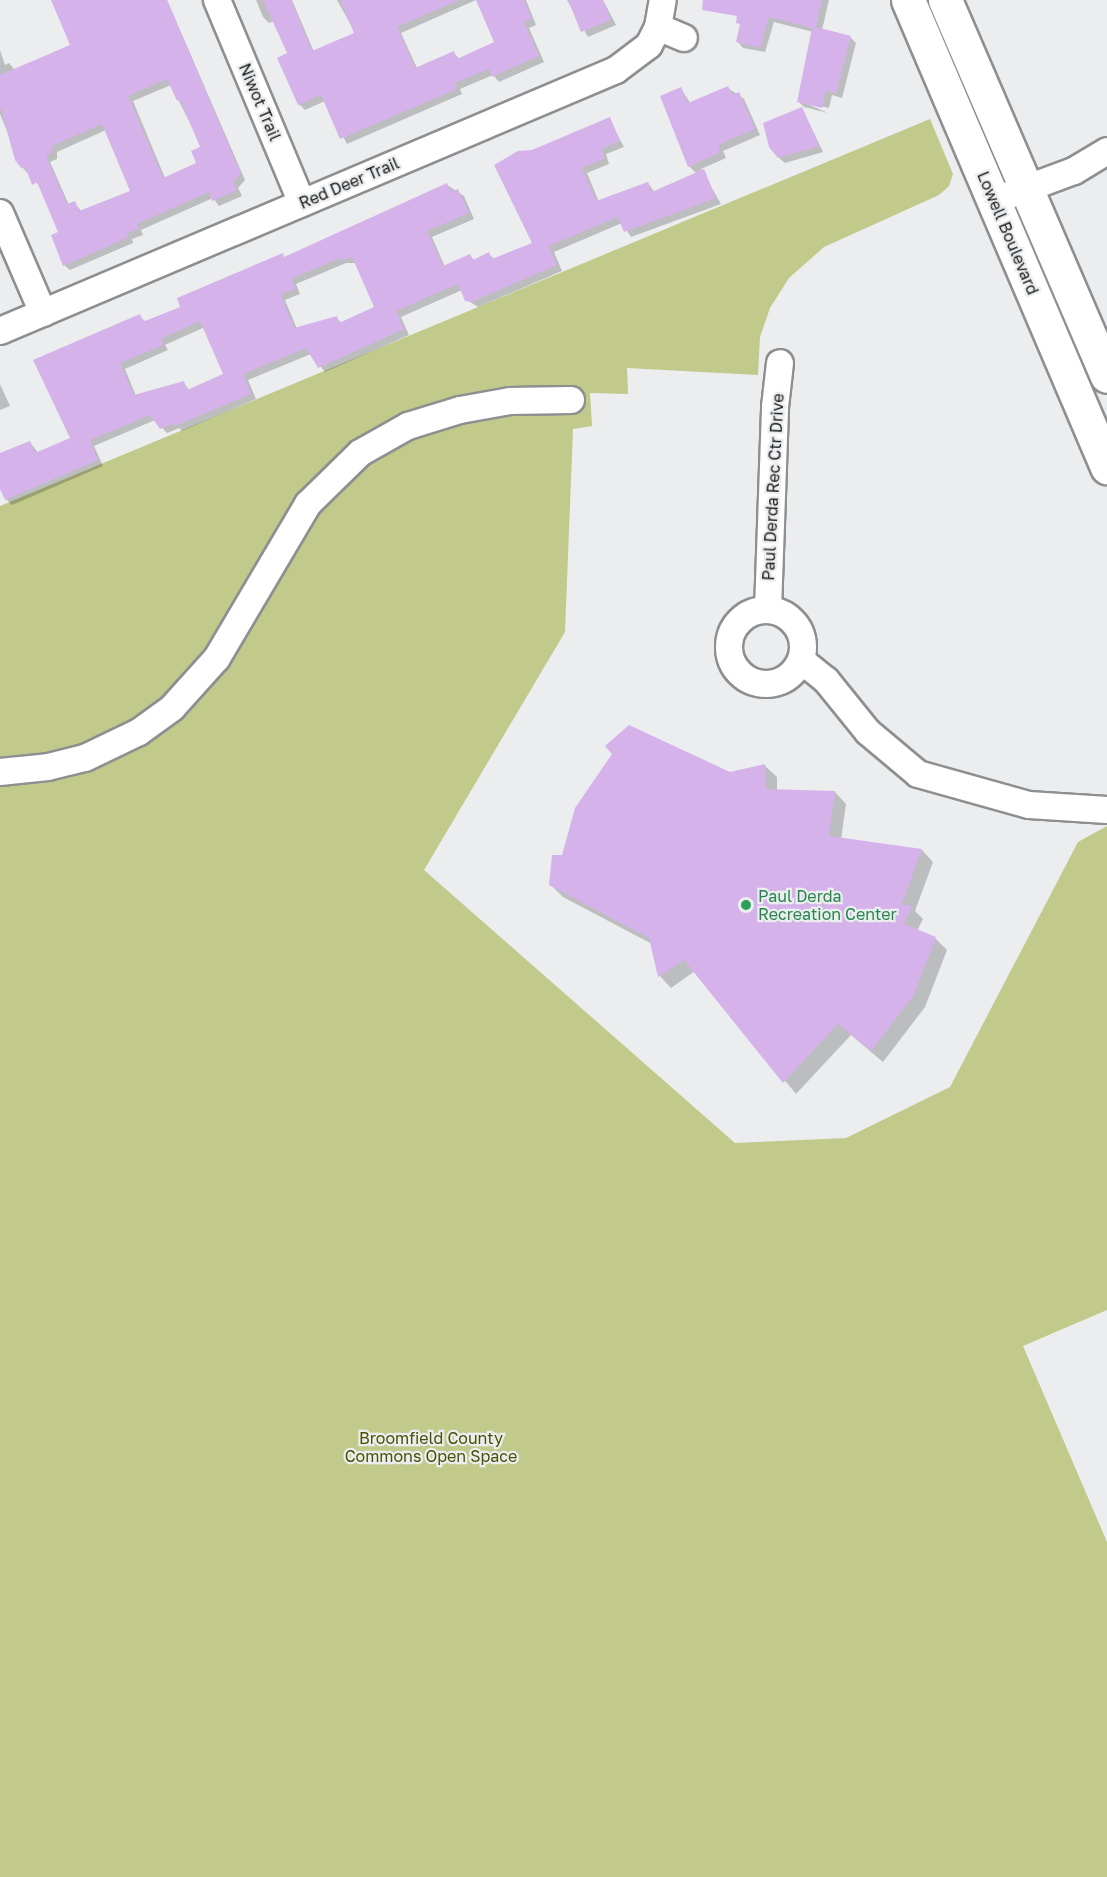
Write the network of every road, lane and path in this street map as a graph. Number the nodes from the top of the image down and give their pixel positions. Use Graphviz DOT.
graph roads {
  1 [pos="217,0"];
  2 [pos="663,0"];
  3 [pos="908,0"];
  4 [pos="945,0"];
  5 [pos="658,27"];
  6 [pos="684,38"];
  7 [pos="1107,151"];
  8 [pos="1026,189"];
  9 [pos="995,200"];
  10 [pos="302,203"];
  11 [pos="0,213"];
  12 [pos="43,313"];
  13 [pos="0,331"];
  14 [pos="780,363"];
  15 [pos="1107,376"];
  16 [pos="571,400"];
  17 [pos="1107,467"];
  18 [pos="768,610"];
  19 [pos="801,660"];
  20 [pos="0,772"];
  21 [pos="1107,810"];
  1 -- 10 [label="street, Niwot Trail"];
  2 -- 5 [label="street, Red Deer Trail"];
  3 -- 9 [label="main road, Lowell Boulevard"];
  4 -- 8 [label="main road, Lowell Boulevard"];
  5 -- 6 [label="street"];
  5 -- 10 [label="street, Red Deer Trail"];
  7 -- 8 [label="street"];
  8 -- 9 [label="street"];
  8 -- 15 [label="main road, Lowell Boulevard"];
  9 -- 17 [label="main road, Lowell Boulevard"];
  10 -- 12 [label="street, Red Deer Trail"];
  11 -- 12 [label="street"];
  12 -- 13 [label="street, Red Deer Trail"];
  14 -- 18 [label="street, Paul Derda Rec Ctr Drive"];
  16 -- 20 [label="street"];
  18 -- 19 [label="street"];
  18 -- 19 [label="street"];
  19 -- 21 [label="street"];
}
